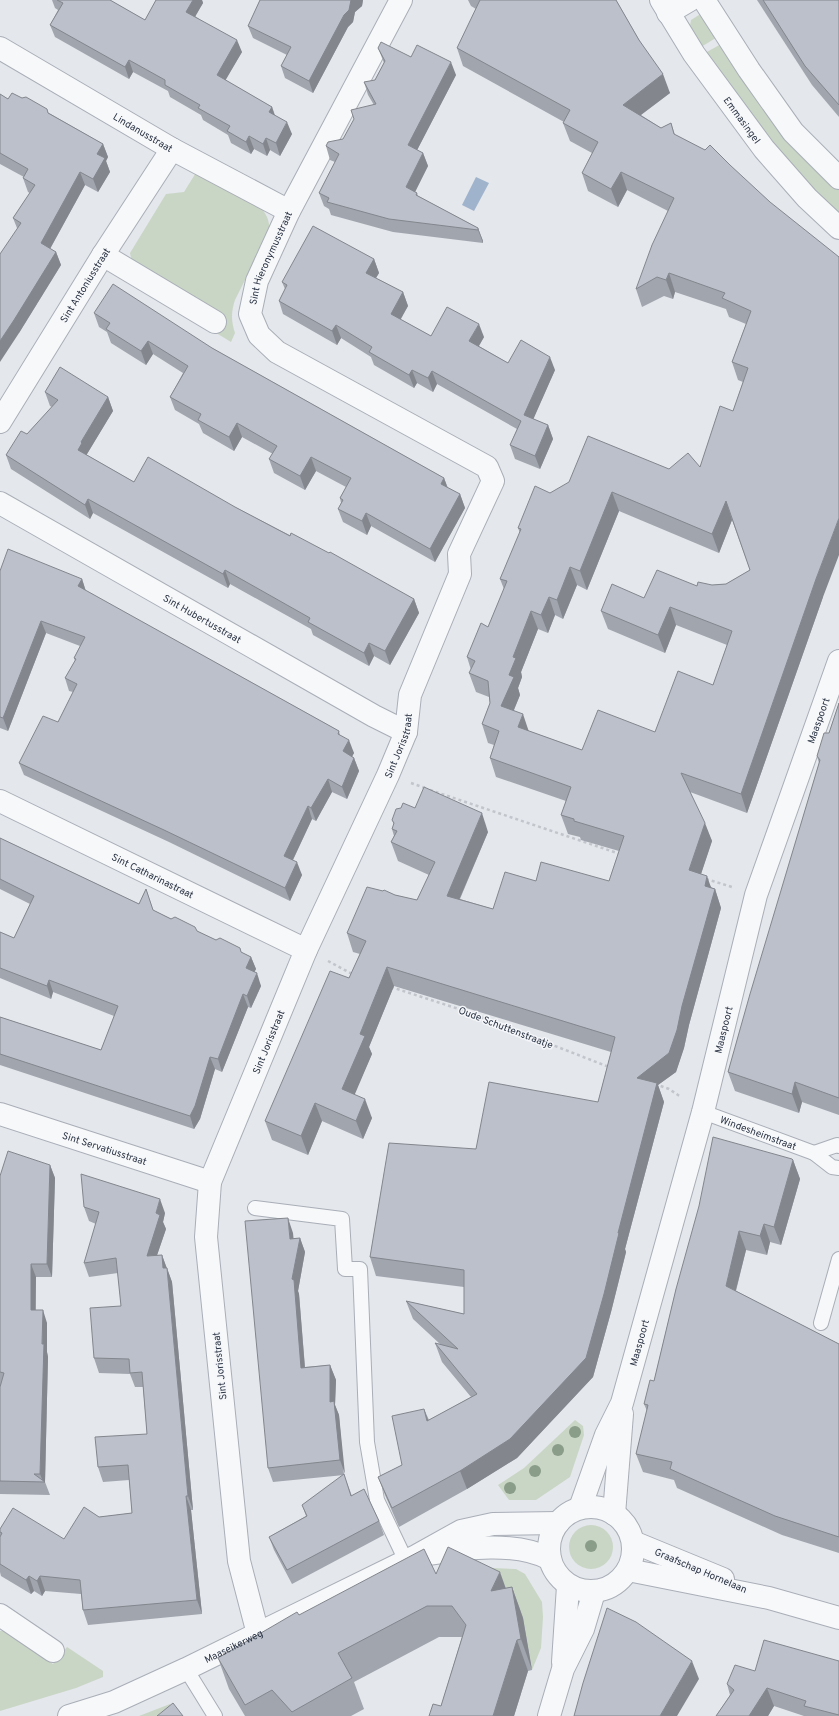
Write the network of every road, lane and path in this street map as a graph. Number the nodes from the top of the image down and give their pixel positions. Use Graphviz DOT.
graph roads {
  1 [pos="401,0"];
  2 [pos="690,0"];
  3 [pos="704,0"];
  4 [pos="665,6"];
  5 [pos="0,48"];
  6 [pos="172,149"];
  7 [pos="839,178"];
  8 [pos="289,211"];
  9 [pos="839,228"];
  10 [pos="103,255"];
  11 [pos="215,322"];
  12 [pos="0,422"];
  13 [pos="493,481"];
  14 [pos="1,509"];
  15 [pos="839,661"];
  16 [pos="406,732"];
  17 [pos="388,775"];
  18 [pos="0,801"];
  19 [pos="626,856"];
  20 [pos="700,878"];
  21 [pos="756,895"];
  22 [pos="306,950"];
  23 [pos="356,976"];
  24 [pos="386,986"];
  25 [pos="617,1069"];
  26 [pos="654,1084"];
  27 [pos="703,1112"];
  28 [pos="0,1114"];
  29 [pos="839,1146"];
  30 [pos="814,1153"];
  31 [pos="839,1168"];
  32 [pos="210,1182"];
  33 [pos="255,1208"];
  34 [pos="839,1259"];
  35 [pos="821,1323"];
  36 [pos="622,1403"];
  37 [pos="580,1508"];
  38 [pos="614,1514"];
  39 [pos="558,1523"];
  40 [pos="633,1542"];
  41 [pos="411,1558"];
  42 [pos="550,1559"];
  43 [pos="628,1570"];
  44 [pos="568,1586"];
  45 [pos="594,1592"];
  46 [pos="769,1598"];
  47 [pos="0,1615"];
  48 [pos="839,1618"];
  49 [pos="258,1634"];
  50 [pos="53,1651"];
  51 [pos="186,1669"];
  52 [pos="562,1669"];
  53 [pos="71,1716"];
  54 [pos="215,1716"];
  55 [pos="549,1716"];
  1 -- 8 [label="street, Sint Hieronymusstraat"];
  2 -- 4 [label="street"];
  3 -- 7 [label="street"];
  4 -- 9 [label="street, Emmasingel"];
  5 -- 6 [label="street, Lindanusstraat"];
  6 -- 8 [label="street, Lindanusstraat"];
  6 -- 10 [label="street, Sint Antoniusstraat"];
  8 -- 13 [label="street, Sint Hieronymusstraat"];
  10 -- 11 [label="street"];
  10 -- 12 [label="street, Sint Antoniusstraat"];
  13 -- 16 [label="street, Sint Jorisstraat"];
  14 -- 16 [label="street, Sint Hubertusstraat"];
  15 -- 21 [label="street, Maaspoort"];
  16 -- 17 [label="street, Sint Jorisstraat"];
  17 -- 19 [label="path"];
  17 -- 22 [label="street, Sint Jorisstraat"];
  18 -- 22 [label="street, Sint Catharinastraat"];
  20 -- 21 [label="path"];
  21 -- 27 [label="street, Maaspoort"];
  22 -- 23 [label="path"];
  22 -- 32 [label="street, Sint Jorisstraat"];
  24 -- 25 [label="path, Oude Schuttenstraatje"];
  26 -- 27 [label="path"];
  27 -- 30 [label="lane, Windesheimstraat"];
  27 -- 36 [label="street, Maaspoort"];
  28 -- 32 [label="street, Sint Servatiusstraat"];
  29 -- 30 [label="lane"];
  30 -- 31 [label="lane, Windesheimstraat"];
  32 -- 49 [label="street, Sint Jorisstraat"];
  33 -- 41 [label="lane"];
  34 -- 35 [label="lane"];
  36 -- 37 [label="street, Maaspoort"];
  36 -- 38 [label="street, Maaspoort"];
  37 -- 38 [label="street"];
  37 -- 39 [label="street"];
  38 -- 40 [label="street"];
  39 -- 41 [label="street, Maaseikerweg"];
  39 -- 42 [label="street"];
  40 -- 43 [label="street"];
  40 -- 46 [label="street, Graafschap Hornelaan"];
  41 -- 42 [label="street, Maaseikerweg"];
  41 -- 49 [label="street, Maaseikerweg"];
  42 -- 44 [label="street"];
  43 -- 45 [label="street"];
  43 -- 46 [label="street, Graafschap Hornelaan"];
  44 -- 45 [label="street"];
  44 -- 52 [label="street"];
  45 -- 52 [label="street"];
  46 -- 48 [label="street, Graafschap Hornelaan"];
  47 -- 50 [label="street"];
  49 -- 51 [label="street, Maaseikerweg"];
  51 -- 53 [label="street, Maaseikerweg"];
  51 -- 54 [label="lane"];
  52 -- 55 [label="street"];
}
